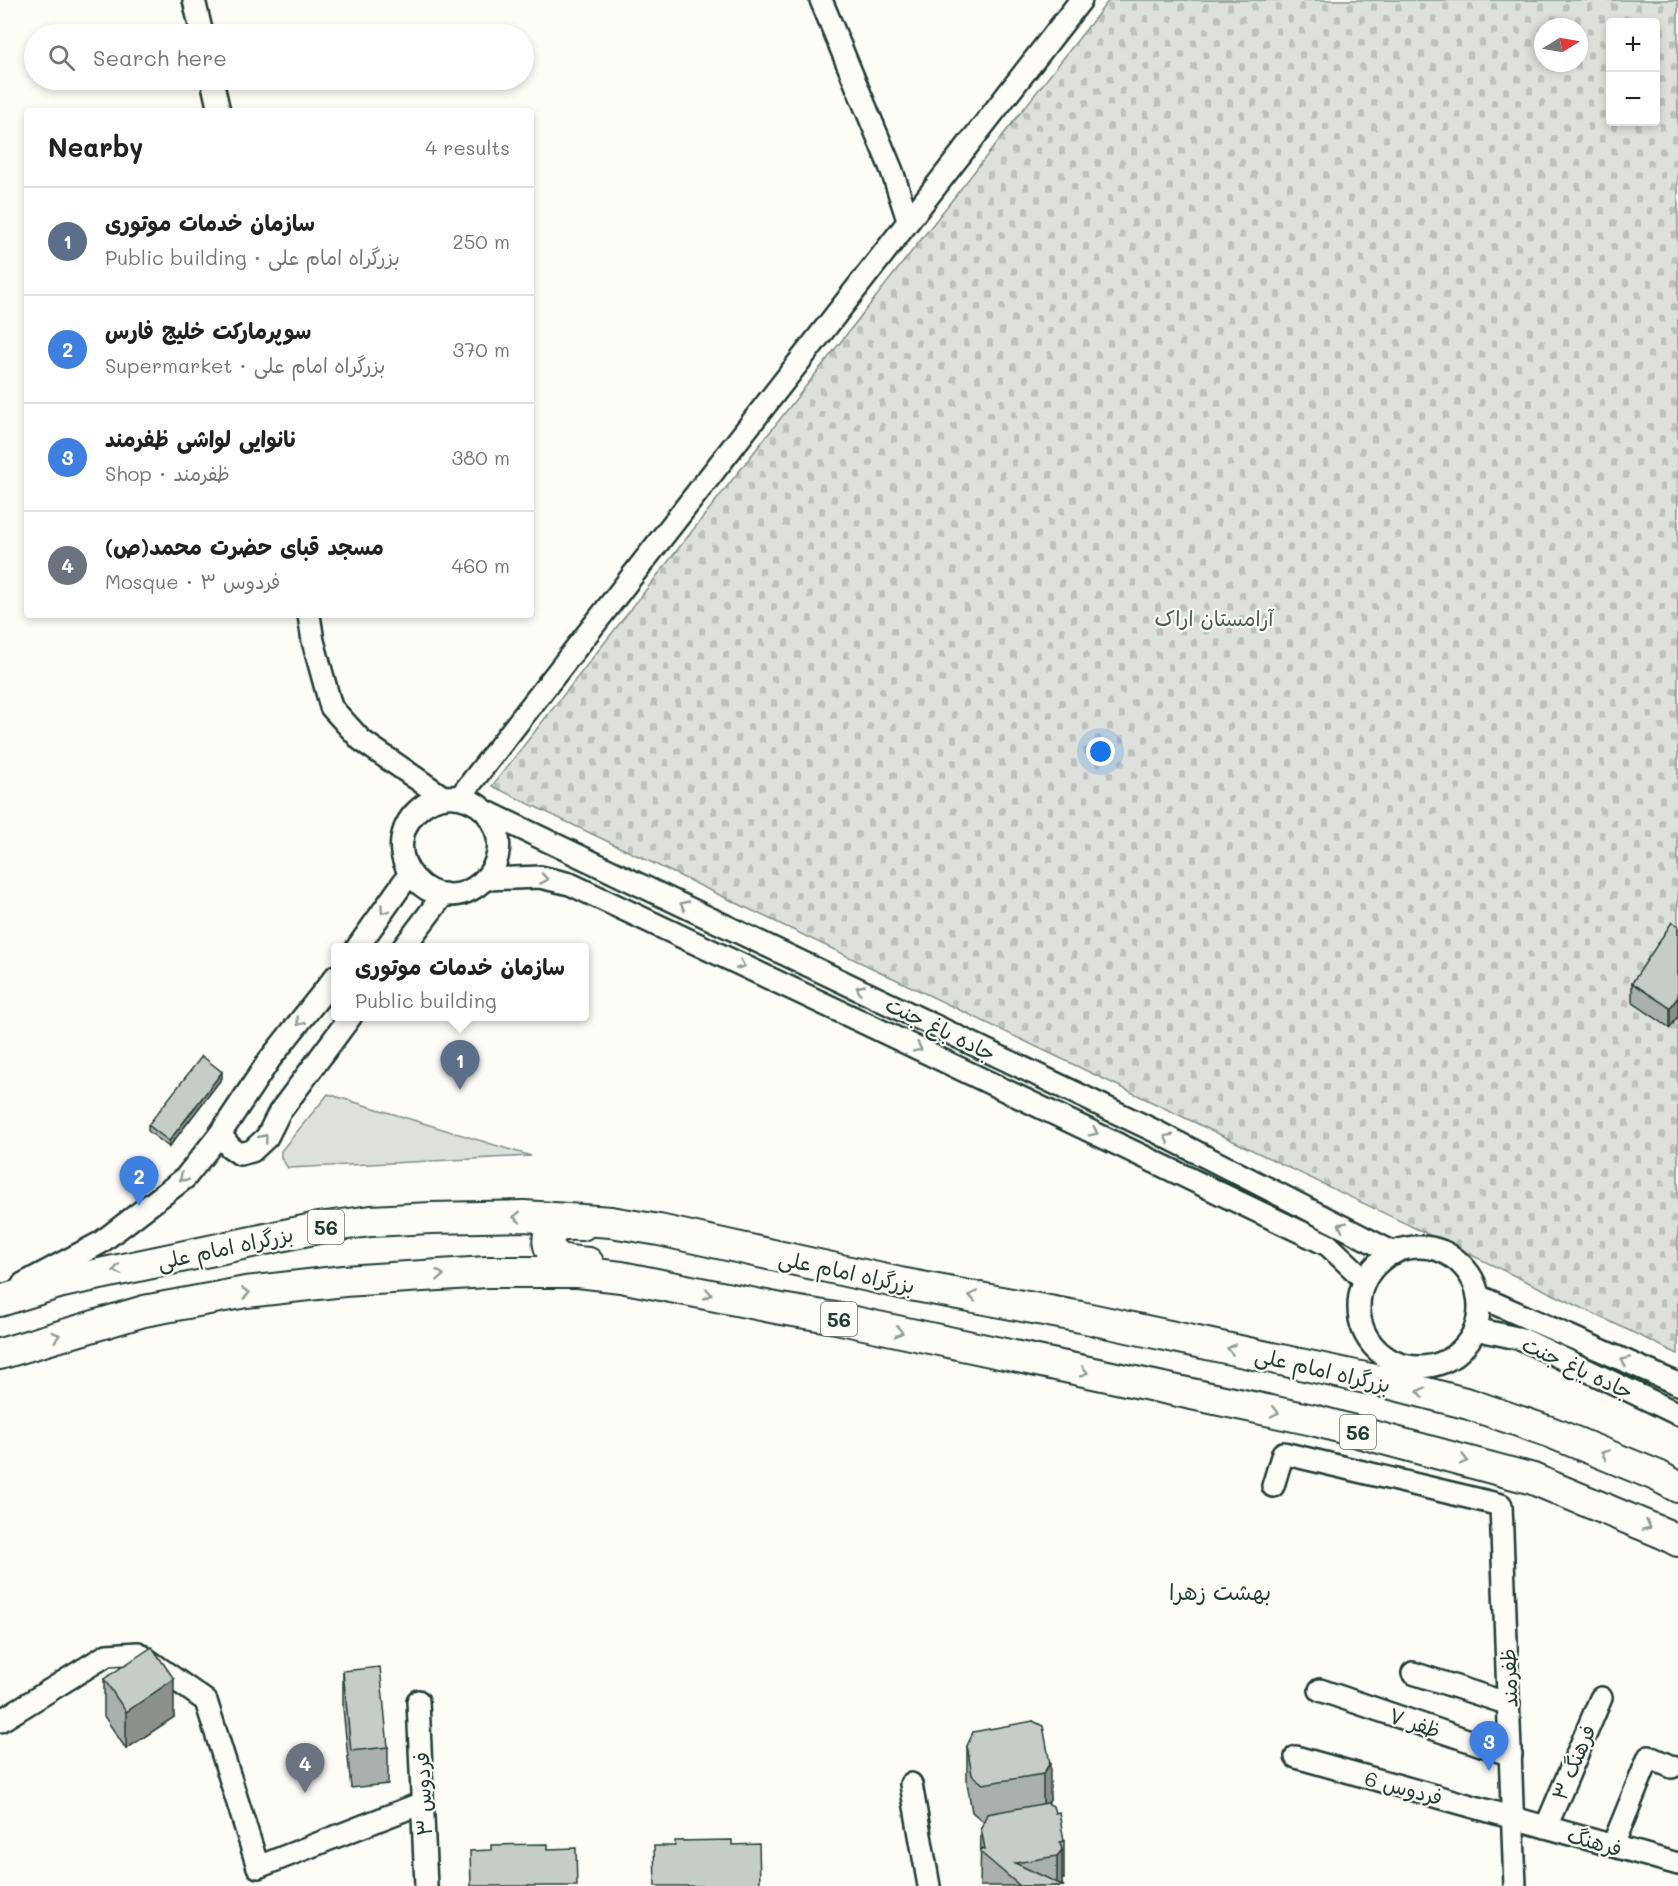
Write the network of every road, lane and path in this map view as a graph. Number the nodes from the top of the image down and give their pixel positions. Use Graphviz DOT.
graph roads {
  1 [pos="194,0"];
  2 [pos="821,0"];
  3 [pos="1081,0"];
  4 [pos="200,24"];
  5 [pos="214,90"];
  6 [pos="218,108"];
  7 [pos="908,220"];
  8 [pos="309,618"];
  9 [pos="452,797"];
  10 [pos="485,811"];
  11 [pos="410,873"];
  12 [pos="486,879"];
  13 [pos="444,894"];
  14 [pos="361,943"];
  15 [pos="408,943"];
  16 [pos="331,982"];
  17 [pos="886,1001"];
  18 [pos="348,1021"];
  19 [pos="873,1027"];
  20 [pos="220,1134"];
  21 [pos="659,1230"];
  22 [pos="1394,1252"];
  23 [pos="1365,1280"];
  24 [pos="651,1283"];
  25 [pos="0,1296"];
  26 [pos="1478,1296"];
  27 [pos="0,1301"];
  28 [pos="1475,1329"];
  29 [pos="0,1354"];
  30 [pos="1678,1384"];
  31 [pos="1678,1414"];
  32 [pos="1273,1486"];
  33 [pos="1678,1486"];
  34 [pos="1678,1541"];
  35 [pos="1413,1674"];
  36 [pos="1320,1690"];
  37 [pos="1601,1698"];
  38 [pos="418,1701"];
  39 [pos="1509,1704"];
  40 [pos="0,1721"];
  41 [pos="1511,1755"];
  42 [pos="1296,1757"];
  43 [pos="1672,1767"];
  44 [pos="911,1784"];
  45 [pos="422,1803"];
  46 [pos="1513,1818"];
  47 [pos="1545,1827"];
  48 [pos="1613,1845"];
  49 [pos="1678,1864"];
  50 [pos="426,1886"];
  51 [pos="929,1886"];
  52 [pos="1515,1886"];
  1 -- 4 [label="street"];
  2 -- 7 [label="street"];
  3 -- 7 [label="street"];
  5 -- 6 [label="street"];
  7 -- 9 [label="street"];
  8 -- 9 [label="street"];
  9 -- 10 [label="street"];
  9 -- 11 [label="street"];
  10 -- 12 [label="street"];
  17 -- 10 [label="street, جاده باغ جنت, one-way"];
  11 -- 13 [label="street"];
  11 -- 14 [label="street, one-way"];
  12 -- 13 [label="street"];
  12 -- 19 [label="street, جاده باغ جنت, one-way"];
  13 -- 15 [label="street"];
  16 -- 20 [label="street, one-way"];
  17 -- 19 [label="street"];
  22 -- 17 [label="street, جاده باغ جنت, one-way"];
  20 -- 18 [label="street, one-way"];
  19 -- 23 [label="street, جاده باغ جنت, one-way"];
  20 -- 25 [label="street, one-way"];
  21 -- 24 [label="highway"];
  21 -- 27 [label="highway, بزرگراه امام علی / 56, one-way"];
  33 -- 21 [label="highway, بزرگراه امام علی / 56, one-way"];
  22 -- 23 [label="street"];
  22 -- 26 [label="street"];
  23 -- 28 [label="street"];
  29 -- 24 [label="highway, 56, one-way"];
  24 -- 34 [label="highway, 56, one-way"];
  26 -- 28 [label="street"];
  30 -- 26 [label="street, جاده باغ جنت, one-way"];
  28 -- 31 [label="street, جاده باغ جنت"];
  32 -- 39 [label="street, ظفرمند"];
  35 -- 39 [label="street"];
  36 -- 41 [label="street, ظفر ۷"];
  37 -- 47 [label="street, فرهنگ ۳"];
  38 -- 45 [label="street, فردوس ۳"];
  39 -- 41 [label="street, ظفرمند"];
  40 -- 45 [label="street"];
  41 -- 46 [label="street, ظفرمند"];
  42 -- 46 [label="street, فردوس 6"];
  43 -- 48 [label="street"];
  44 -- 51 [label="street"];
  45 -- 50 [label="street, فردوس ۳"];
  46 -- 47 [label="street, فرهنگ"];
  46 -- 52 [label="street, ظفرمند"];
  47 -- 48 [label="street, فرهنگ"];
  48 -- 49 [label="street, فرهنگ"];
}
